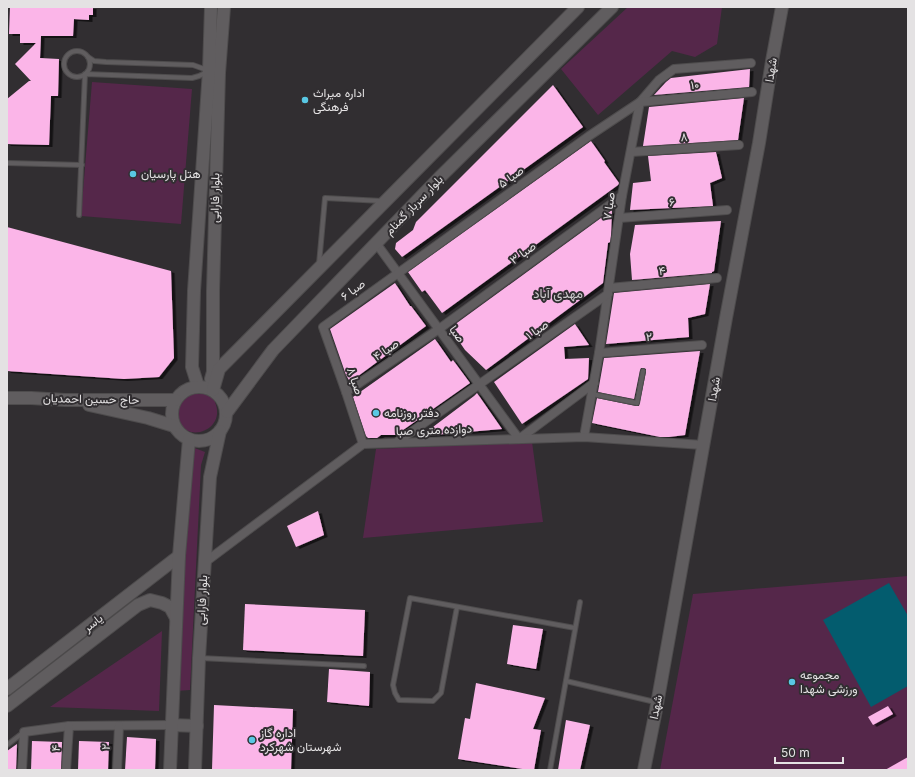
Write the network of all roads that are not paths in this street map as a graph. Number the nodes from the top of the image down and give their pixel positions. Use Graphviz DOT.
graph roads {
  1 [pos="211,7"];
  2 [pos="224,7"];
  3 [pos="578,7"];
  4 [pos="612,7"];
  5 [pos="782,7"];
  6 [pos="88,57"];
  7 [pos="751,63"];
  8 [pos="214,72"];
  9 [pos="85,74"];
  10 [pos="752,92"];
  11 [pos="640,102"];
  12 [pos="739,146"];
  13 [pos="631,152"];
  14 [pos="7,163"];
  15 [pos="82,165"];
  16 [pos="622,196"];
  17 [pos="386,201"];
  18 [pos="727,210"];
  19 [pos="79,215"];
  20 [pos="619,218"];
  21 [pos="376,244"];
  22 [pos="318,270"];
  23 [pos="398,273"];
  24 [pos="717,278"];
  25 [pos="194,291"];
  26 [pos="213,291"];
  27 [pos="609,291"];
  28 [pos="323,327"];
  29 [pos="439,329"];
  30 [pos="702,345"];
  31 [pos="599,353"];
  32 [pos="644,372"];
  33 [pos="594,384"];
  34 [pos="480,385"];
  35 [pos="207,388"];
  36 [pos="346,392"];
  37 [pos="592,394"];
  38 [pos="7,398"];
  39 [pos="65,400"];
  40 [pos="175,400"];
  41 [pos="227,412"];
  42 [pos="174,426"];
  43 [pos="220,431"];
  44 [pos="584,437"];
  45 [pos="519,439"];
  46 [pos="189,440"];
  47 [pos="397,443"];
  48 [pos="363,444"];
  49 [pos="703,445"];
  50 [pos="179,556"];
  51 [pos="204,563"];
  52 [pos="580,602"];
  53 [pos="457,606"];
  54 [pos="176,618"];
  55 [pos="575,628"];
  56 [pos="199,658"];
  57 [pos="364,666"];
  58 [pos="566,681"];
  59 [pos="7,689"];
  60 [pos="657,702"];
  61 [pos="7,706"];
  62 [pos="172,725"];
  63 [pos="69,726"];
  64 [pos="119,726"];
  65 [pos="197,726"];
  66 [pos="24,732"];
  67 [pos="7,745"];
  68 [pos="22,770"];
  69 [pos="66,770"];
  70 [pos="117,770"];
  71 [pos="170,770"];
  72 [pos="195,770"];
  73 [pos="550,770"];
  74 [pos="644,770"];
  1 -- 8 [label="main road, بلوار فارابی"];
  2 -- 8 [label="main road, بلوار فارابی"];
  3 -- 17 [label="main road, بلوار سرباز گمنام"];
  4 -- 21 [label="main road, بلوار سرباز گمنام"];
  5 -- 49 [label="main road, شهدا"];
  6 -- 8 [label="lane"];
  6 -- 9 [label="lane"];
  6 -- 9 [label="lane"];
  7 -- 11 [label="street"];
  8 -- 9 [label="lane"];
  8 -- 25 [label="main road, بلوار فارابی"];
  8 -- 26 [label="main road, بلوار فارابی"];
  9 -- 15 [label="lane"];
  10 -- 11 [label="street, ۱۰"];
  11 -- 13 [label="street, صبا ۷"];
  11 -- 23 [label="street, صبا ۵"];
  12 -- 13 [label="street, ۸"];
  13 -- 16 [label="street, صبا ۷"];
  14 -- 15 [label="lane"];
  15 -- 19 [label="lane"];
  16 -- 20 [label="street, صبا ۷"];
  16 -- 29 [label="street, صبا ۳"];
  17 -- 22 [label="main road, بلوار سرباز گمنام"];
  17 -- 22 [label="lane"];
  18 -- 20 [label="street, ۶"];
  20 -- 27 [label="street, صبا ۷"];
  21 -- 23 [label="street, صبا"];
  21 -- 41 [label="main road, بلوار سرباز گمنام"];
  22 -- 35 [label="main road, بلوار سرباز گمنام"];
  23 -- 28 [label="street, صبا ۶"];
  23 -- 29 [label="street, صبا"];
  24 -- 27 [label="street, ۴"];
  25 -- 26 [label="main road"];
  25 -- 35 [label="main road, بلوار فارابی"];
  26 -- 35 [label="main road, بلوار فارابی"];
  27 -- 31 [label="street, صبا ۷"];
  27 -- 34 [label="street, صبا ۱"];
  28 -- 36 [label="street, صبا ۸"];
  29 -- 34 [label="street, صبا"];
  29 -- 36 [label="street, صبا ۴"];
  30 -- 31 [label="street, ۲"];
  31 -- 33 [label="street, صبا ۷"];
  32 -- 37 [label="lane"];
  33 -- 37 [label="street, صبا ۷"];
  33 -- 45 [label="street"];
  34 -- 45 [label="street, صبا"];
  34 -- 47 [label="street, صبا ۱"];
  35 -- 40 [label="main road"];
  35 -- 41 [label="main road"];
  36 -- 48 [label="street, صبا ۸"];
  37 -- 44 [label="street, صبا ۷"];
  38 -- 39 [label="main road, حاج حسین احمدیان"];
  39 -- 40 [label="main road, حاج حسین احمدیان"];
  39 -- 42 [label="main road"];
  40 -- 42 [label="main road"];
  41 -- 43 [label="main road"];
  42 -- 46 [label="main road"];
  43 -- 46 [label="main road"];
  43 -- 51 [label="main road, بلوار فارابی"];
  44 -- 45 [label="street, دوازده متری صبا"];
  44 -- 49 [label="street, دوازده متری صبا"];
  45 -- 47 [label="street, دوازده متری صبا"];
  46 -- 50 [label="main road, بلوار فارابی"];
  47 -- 48 [label="street, دوازده متری صبا"];
  48 -- 51 [label="street"];
  49 -- 60 [label="main road, شهدا"];
  50 -- 54 [label="main road, بلوار فارابی"];
  50 -- 59 [label="main road, یاسر"];
  51 -- 56 [label="main road, بلوار فارابی"];
  52 -- 55 [label="lane"];
  53 -- 53 [label="lane"];
  53 -- 55 [label="lane"];
  54 -- 61 [label="main road, یاسر"];
  54 -- 62 [label="main road, بلوار فارابی"];
  55 -- 58 [label="lane"];
  56 -- 57 [label="lane"];
  56 -- 65 [label="main road, بلوار فارابی"];
  58 -- 60 [label="lane"];
  58 -- 73 [label="lane"];
  60 -- 74 [label="main road, شهدا"];
  62 -- 64 [label="street"];
  62 -- 65 [label="main road"];
  62 -- 71 [label="main road, بلوار فارابی"];
  63 -- 64 [label="street"];
  63 -- 66 [label="street"];
  63 -- 69 [label="street, ۴"];
  64 -- 70 [label="street, ۲"];
  65 -- 72 [label="main road, بلوار فارابی"];
  66 -- 67 [label="lane"];
  66 -- 68 [label="street"];
}
